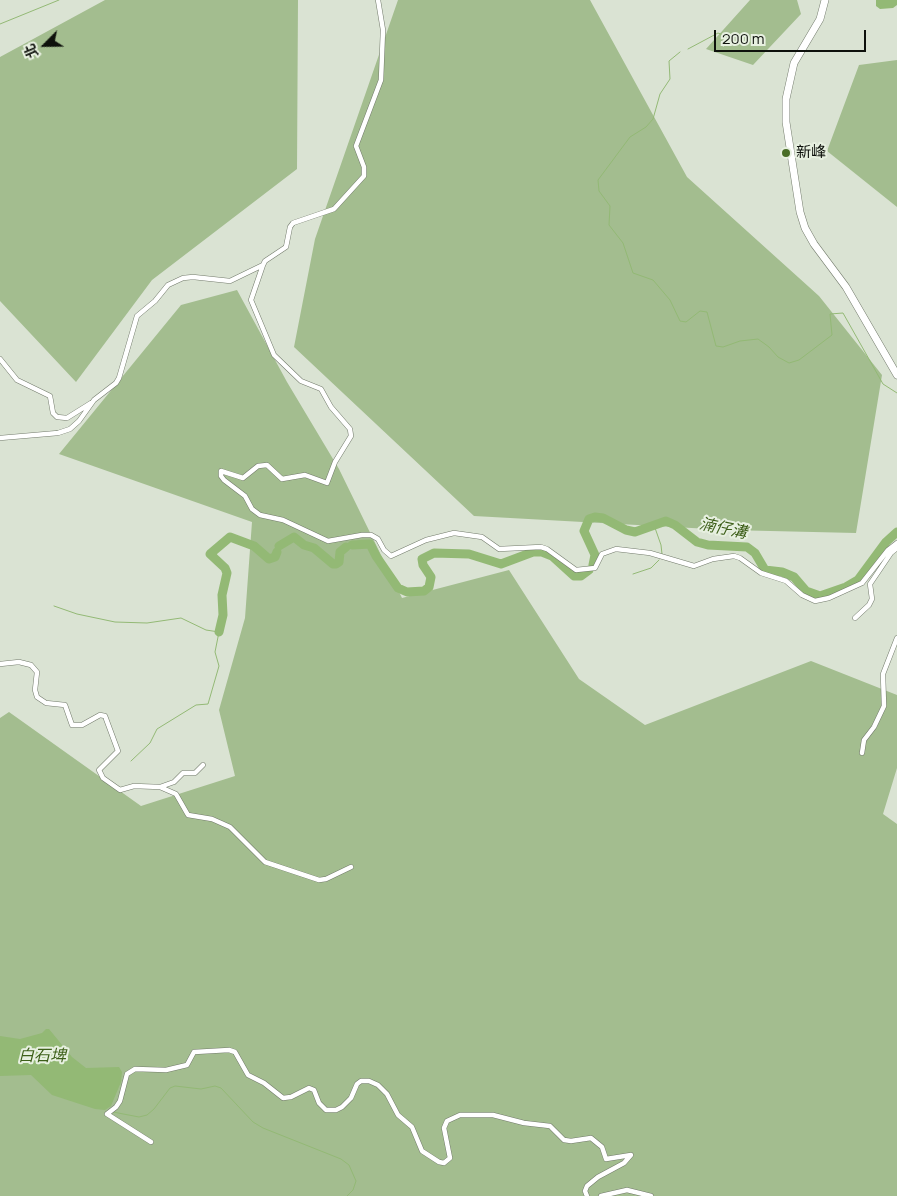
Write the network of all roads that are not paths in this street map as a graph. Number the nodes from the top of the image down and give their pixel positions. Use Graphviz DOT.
graph roads {
  1 [pos="378,0"];
  2 [pos="825,0"];
  3 [pos="263,265"];
  4 [pos="0,359"];
  5 [pos="897,375"];
  6 [pos="94,400"];
  7 [pos="0,438"];
  8 [pos="897,543"];
  9 [pos="897,548"];
  10 [pos="855,618"];
  11 [pos="897,638"];
  12 [pos="0,664"];
  13 [pos="862,753"];
  14 [pos="203,765"];
  15 [pos="160,787"];
  16 [pos="351,867"];
  17 [pos="151,1142"];
  18 [pos="587,1196"];
  19 [pos="601,1196"];
  20 [pos="651,1196"];
  1 -- 3 [label="street"];
  2 -- 5 [label="main road"];
  3 -- 6 [label="street"];
  3 -- 8 [label="street"];
  4 -- 6 [label="street"];
  6 -- 7 [label="street"];
  9 -- 10 [label="street"];
  11 -- 13 [label="street"];
  12 -- 15 [label="street"];
  14 -- 15 [label="street"];
  15 -- 16 [label="street"];
  17 -- 18 [label="street"];
  19 -- 20 [label="street"];
}
